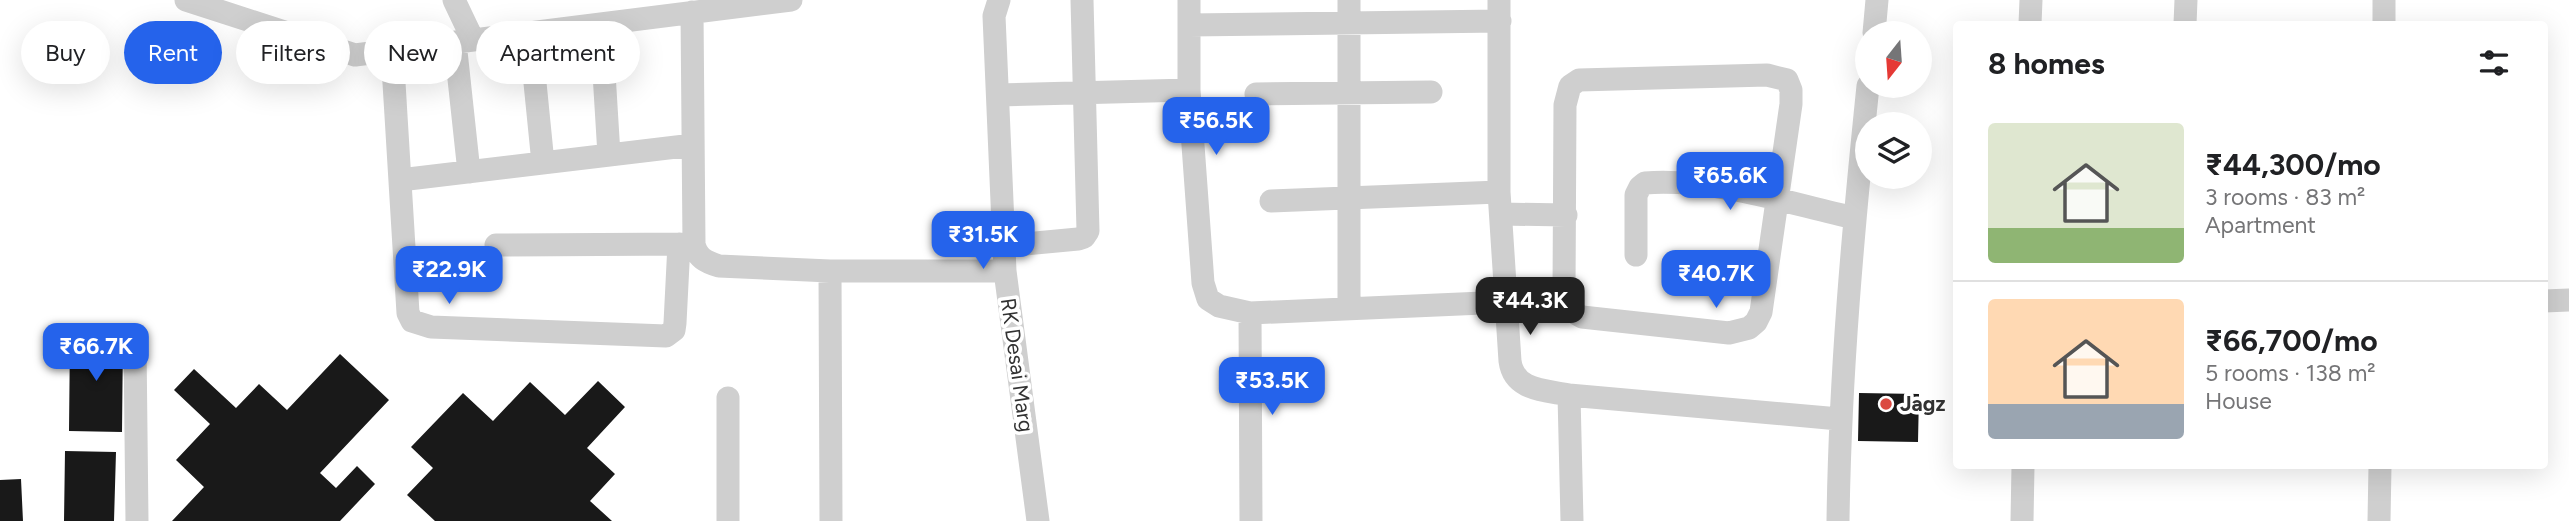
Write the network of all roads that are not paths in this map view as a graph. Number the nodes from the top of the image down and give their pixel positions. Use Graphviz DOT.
graph roads {
  1 [pos="186,0"];
  2 [pos="453,0"];
  3 [pos="790,0"];
  4 [pos="1082,0"];
  5 [pos="1189,0"];
  6 [pos="1349,0"];
  7 [pos="1877,0"];
  8 [pos="2031,0"];
  9 [pos="2186,0"];
  10 [pos="2385,0"];
  11 [pos="767,1"];
  12 [pos="221,5"];
  13 [pos="994,5"];
  14 [pos="1499,11"];
  15 [pos="692,12"];
  16 [pos="624,21"];
  17 [pos="1875,21"];
  18 [pos="2030,21"];
  19 [pos="2185,21"];
  20 [pos="2384,21"];
  21 [pos="1349,23"];
  22 [pos="1189,25"];
  23 [pos="476,40"];
  24 [pos="464,41"];
  25 [pos="364,54"];
  26 [pos="394,84"];
  27 [pos="535,84"];
  28 [pos="605,84"];
  29 [pos="1189,90"];
  30 [pos="1086,92"];
  31 [pos="1431,92"];
  32 [pos="1349,93"];
  33 [pos="1256,94"];
  34 [pos="998,95"];
  35 [pos="1867,98"];
  36 [pos="693,145"];
  37 [pos="609,155"];
  38 [pos="542,163"];
  39 [pos="469,172"];
  40 [pos="400,180"];
  41 [pos="1348,196"];
  42 [pos="1775,200"];
  43 [pos="1271,201"];
  44 [pos="1500,203"];
  45 [pos="1566,215"];
  46 [pos="1854,218"];
  47 [pos="686,244"];
  48 [pos="495,245"];
  49 [pos="1004,246"];
  50 [pos="1636,255"];
  51 [pos="830,271"];
  52 [pos="1005,271"];
  53 [pos="2569,300"];
  54 [pos="2548,301"];
  55 [pos="1506,302"];
  56 [pos="1349,309"];
  57 [pos="1250,313"];
  58 [pos="135,345"];
  59 [pos="1569,395"];
  60 [pos="728,398"];
  61 [pos="1839,419"];
  62 [pos="2023,469"];
  63 [pos="2380,469"];
  64 [pos="137,521"];
  65 [pos="728,521"];
  66 [pos="831,521"];
  67 [pos="1038,521"];
  68 [pos="1251,521"];
  69 [pos="1572,521"];
  70 [pos="1838,521"];
  71 [pos="2022,521"];
  72 [pos="2379,521"];
  1 -- 12 [label="street"];
  2 -- 24 [label="street"];
  3 -- 11 [label="street"];
  4 -- 30 [label="street"];
  5 -- 22 [label="street"];
  6 -- 21 [label="street"];
  7 -- 17 [label="street"];
  8 -- 18 [label="street"];
  9 -- 19 [label="street"];
  10 -- 20 [label="street"];
  11 -- 15 [label="street"];
  12 -- 25 [label="street"];
  13 -- 34 [label="street, RK Desai Marg"];
  14 -- 21 [label="street"];
  14 -- 44 [label="street"];
  15 -- 16 [label="street"];
  15 -- 36 [label="street"];
  21 -- 22 [label="street"];
  21 -- 32 [label="street"];
  22 -- 29 [label="street"];
  23 -- 24 [label="street"];
  24 -- 39 [label="street"];
  26 -- 40 [label="street"];
  27 -- 38 [label="street"];
  28 -- 37 [label="street"];
  29 -- 30 [label="street"];
  29 -- 57 [label="street"];
  30 -- 34 [label="street"];
  30 -- 49 [label="street"];
  31 -- 32 [label="street"];
  32 -- 33 [label="street"];
  32 -- 41 [label="street"];
  34 -- 49 [label="street, RK Desai Marg"];
  35 -- 46 [label="street"];
  36 -- 37 [label="street"];
  36 -- 47 [label="street"];
  37 -- 38 [label="street"];
  38 -- 39 [label="street"];
  39 -- 40 [label="street"];
  40 -- 47 [label="street"];
  41 -- 43 [label="street"];
  41 -- 44 [label="street"];
  41 -- 56 [label="street"];
  42 -- 45 [label="street"];
  42 -- 45 [label="street"];
  42 -- 46 [label="street"];
  42 -- 50 [label="street"];
  44 -- 45 [label="street"];
  44 -- 55 [label="street"];
  46 -- 61 [label="street"];
  47 -- 48 [label="street"];
  47 -- 51 [label="street"];
  49 -- 52 [label="street, RK Desai Marg"];
  51 -- 52 [label="street"];
  51 -- 66 [label="street"];
  52 -- 67 [label="street, RK Desai Marg"];
  53 -- 54 [label="street"];
  55 -- 56 [label="street"];
  55 -- 59 [label="street"];
  56 -- 57 [label="street"];
  57 -- 68 [label="street"];
  58 -- 64 [label="street"];
  59 -- 61 [label="street"];
  59 -- 69 [label="street"];
  60 -- 65 [label="street"];
  61 -- 70 [label="street"];
  62 -- 71 [label="street"];
  63 -- 72 [label="street"];
}
